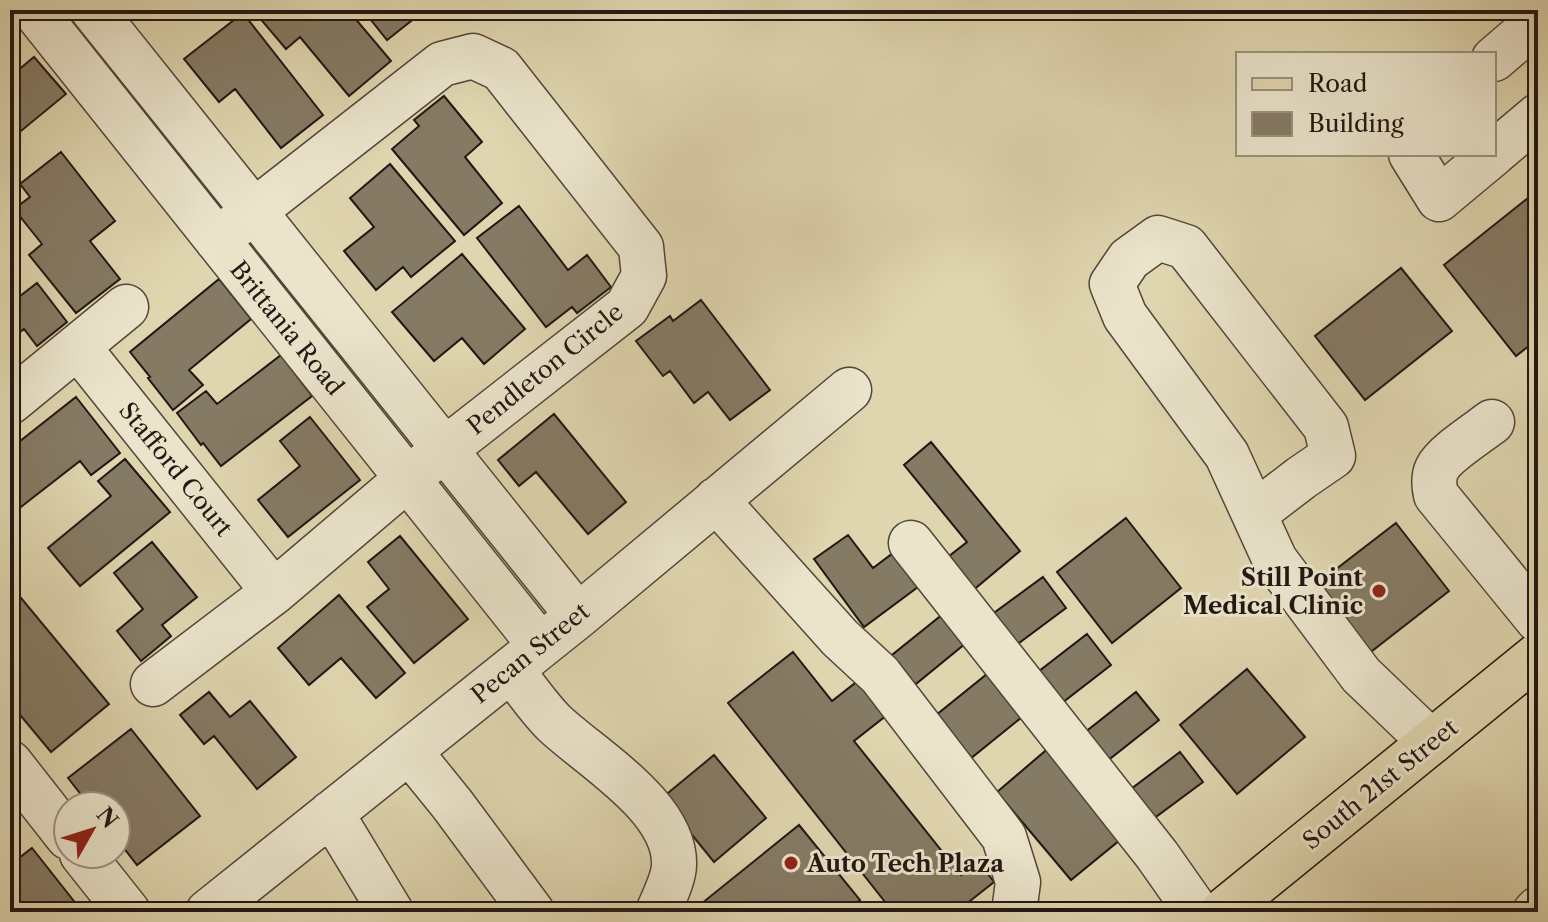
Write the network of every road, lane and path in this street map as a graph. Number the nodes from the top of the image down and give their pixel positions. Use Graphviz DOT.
graph roads {
  1 [pos="34,10"];
  2 [pos="93,10"];
  3 [pos="1538,40"];
  4 [pos="1496,57"];
  5 [pos="1538,116"];
  6 [pos="1496,151"];
  7 [pos="1412,156"];
  8 [pos="1489,156"];
  9 [pos="254,210"];
  10 [pos="217,240"];
  11 [pos="126,307"];
  12 [pos="78,347"];
  13 [pos="849,390"];
  14 [pos="10,402"];
  15 [pos="1492,422"];
  16 [pos="445,449"];
  17 [pos="407,479"];
  18 [pos="716,500"];
  19 [pos="1254,514"];
  20 [pos="911,543"];
  21 [pos="274,592"];
  22 [pos="578,616"];
  23 [pos="1538,620"];
  24 [pos="1538,655"];
  25 [pos="526,657"];
  26 [pos="153,684"];
  27 [pos="1431,742"];
  28 [pos="409,751"];
  29 [pos="10,763"];
  30 [pos="23,807"];
  31 [pos="331,813"];
  32 [pos="52,826"];
  33 [pos="95,870"];
  34 [pos="128,912"];
  35 [pos="208,912"];
  36 [pos="391,912"];
  37 [pos="532,912"];
  38 [pos="658,912"];
  39 [pos="1014,912"];
  40 [pos="1197,912"];
  41 [pos="1222,912"];
  1 -- 10 [label="street, Brittania Road"];
  2 -- 9 [label="street, Brittania Road"];
  3 -- 4 [label="street"];
  5 -- 6 [label="street"];
  7 -- 8 [label="street"];
  9 -- 10 [label="street, Pendleton Circle"];
  9 -- 16 [label="street, Brittania Road"];
  9 -- 16 [label="street, Pendleton Circle"];
  10 -- 17 [label="street, Brittania Road"];
  11 -- 12 [label="street"];
  12 -- 14 [label="street"];
  12 -- 21 [label="street, Stafford Court"];
  13 -- 18 [label="street, Pecan Street"];
  15 -- 23 [label="street"];
  16 -- 17 [label="street, Pendleton Circle"];
  16 -- 22 [label="street, Brittania Road"];
  17 -- 21 [label="street, Pendleton Circle"];
  17 -- 25 [label="street, Brittania Road"];
  18 -- 22 [label="street, Pecan Street"];
  18 -- 39 [label="street"];
  19 -- 19 [label="street"];
  19 -- 27 [label="street"];
  20 -- 40 [label="street"];
  21 -- 26 [label="street, Pendleton Circle"];
  22 -- 25 [label="street, Pecan Street"];
  24 -- 27 [label="main road, South 21st Street"];
  25 -- 28 [label="street, Pecan Street"];
  25 -- 38 [label="street, Brittania Road"];
  27 -- 41 [label="main road, South 21st Street"];
  28 -- 31 [label="street, Pecan Street"];
  28 -- 37 [label="street"];
  29 -- 30 [label="street"];
  30 -- 32 [label="street"];
  31 -- 35 [label="street, Pecan Street"];
  31 -- 36 [label="street"];
  33 -- 34 [label="street"];
}
